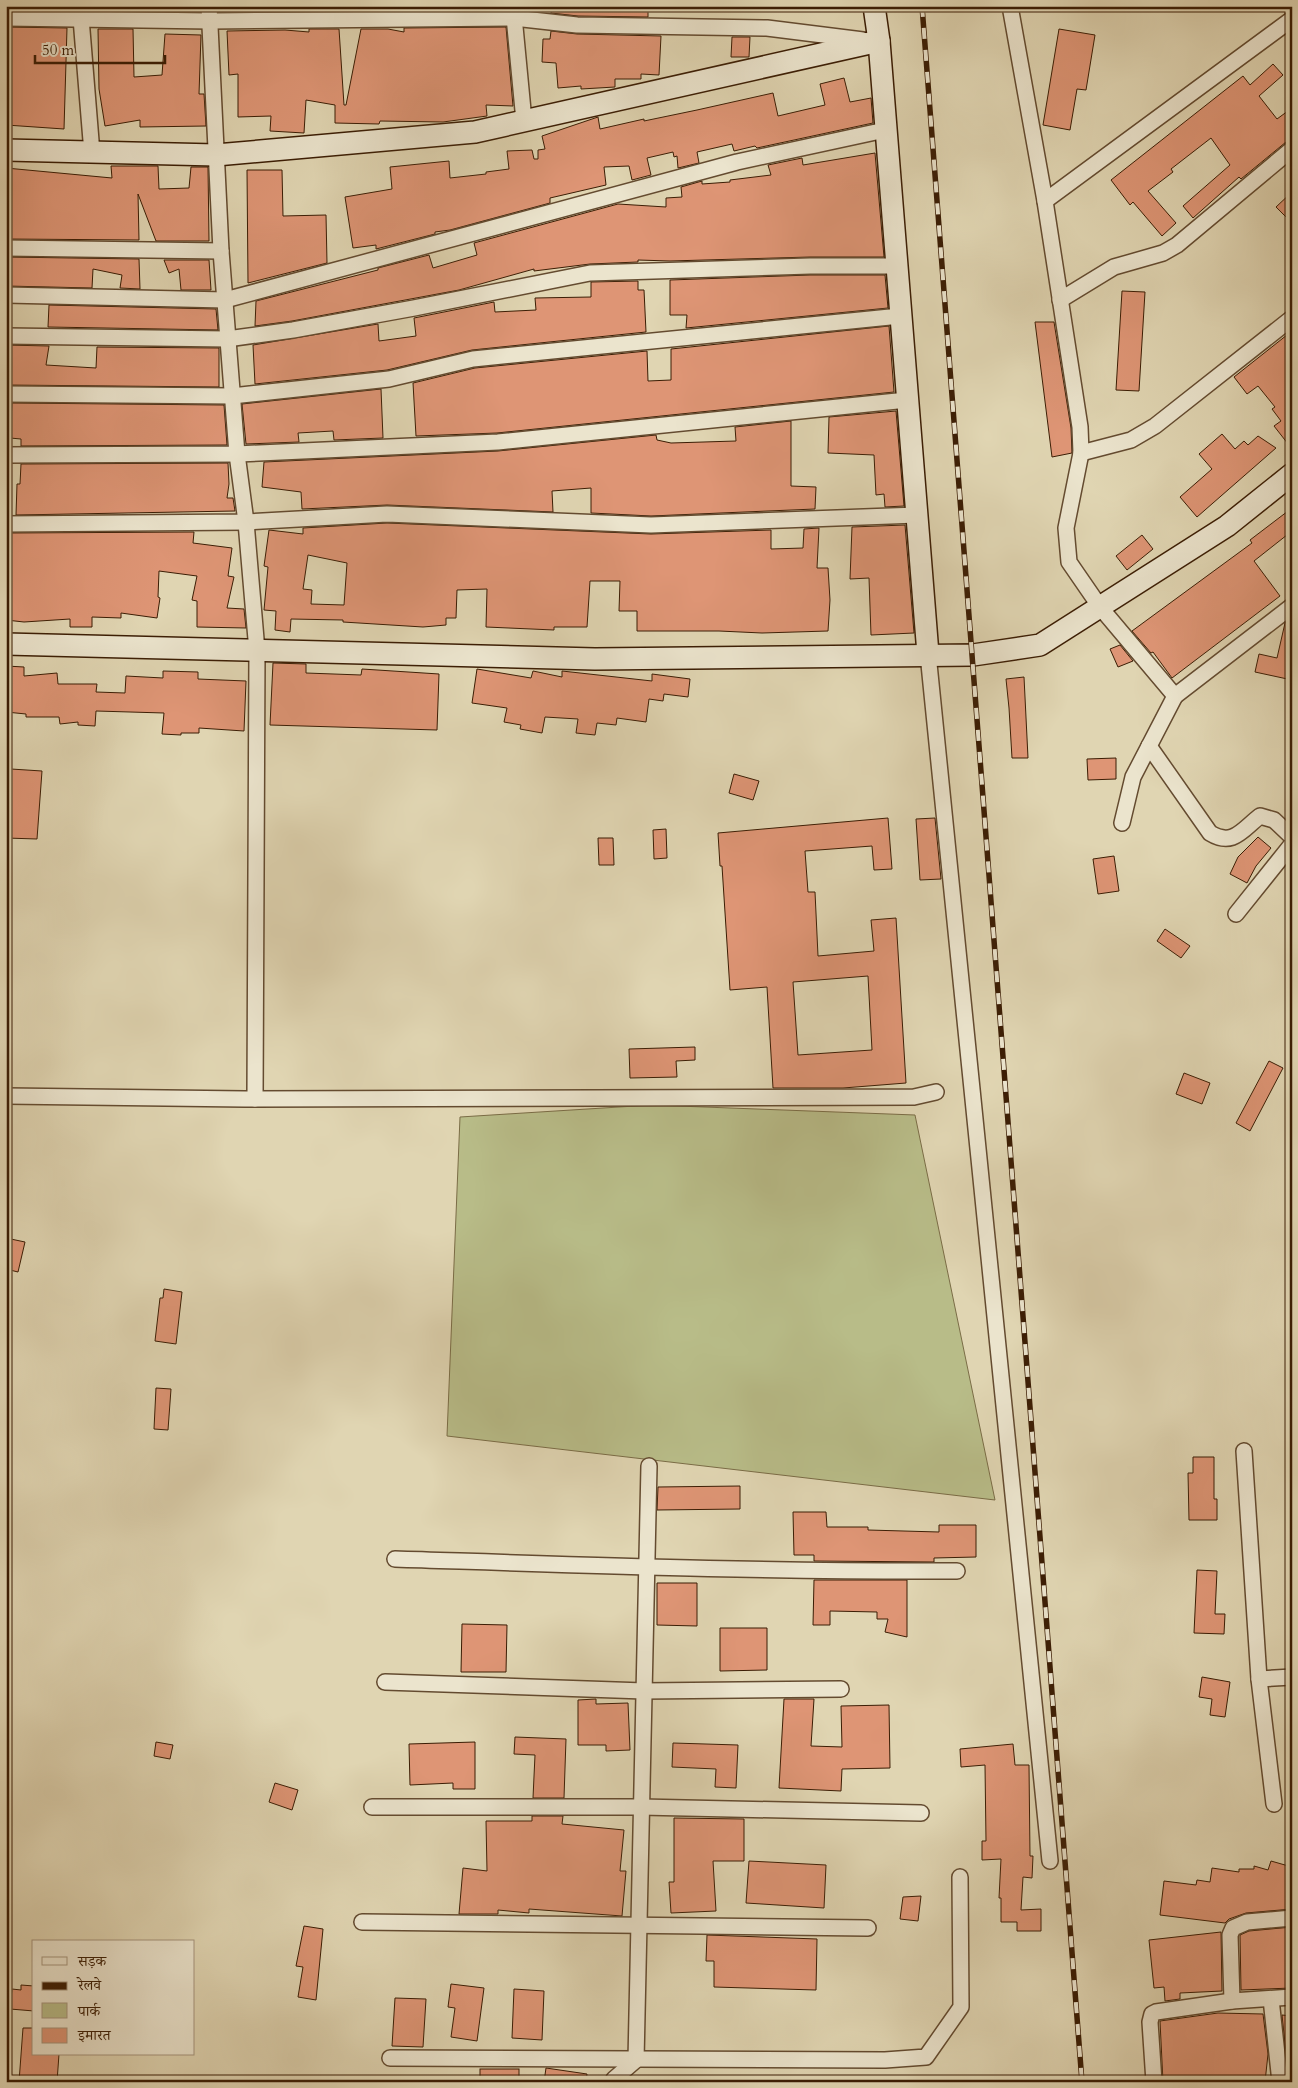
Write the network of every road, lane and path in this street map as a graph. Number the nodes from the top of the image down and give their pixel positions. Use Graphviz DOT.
graph roads {
  1 [pos="874,6"];
  2 [pos="1010,6"];
  3 [pos="513,12"];
  4 [pos="80,13"];
  5 [pos="210,13"];
  6 [pos="6,18"];
  7 [pos="1292,19"];
  8 [pos="879,41"];
  9 [pos="524,121"];
  10 [pos="885,130"];
  11 [pos="1292,149"];
  12 [pos="6,150"];
  13 [pos="92,152"];
  14 [pos="216,155"];
  15 [pos="1045,202"];
  16 [pos="6,248"];
  17 [pos="221,251"];
  18 [pos="896,266"];
  19 [pos="6,295"];
  20 [pos="225,300"];
  21 [pos="1060,300"];
  22 [pos="900,316"];
  23 [pos="1292,318"];
  24 [pos="6,336"];
  25 [pos="227,339"];
  26 [pos="6,394"];
  27 [pos="232,396"];
  28 [pos="908,400"];
  29 [pos="237,454"];
  30 [pos="1081,454"];
  31 [pos="6,455"];
  32 [pos="1292,474"];
  33 [pos="917,515"];
  34 [pos="246,522"];
  35 [pos="6,524"];
  36 [pos="1292,606"];
  37 [pos="1100,607"];
  38 [pos="6,644"];
  39 [pos="257,651"];
  40 [pos="928,654"];
  41 [pos="1175,696"];
  42 [pos="1149,746"];
  43 [pos="1122,823"];
  44 [pos="1292,837"];
  45 [pos="1292,844"];
  46 [pos="1236,914"];
  47 [pos="936,1092"];
  48 [pos="6,1096"];
  49 [pos="255,1099"];
  50 [pos="1244,1451"];
  51 [pos="649,1466"];
  52 [pos="395,1559"];
  53 [pos="646,1567"];
  54 [pos="957,1572"];
  55 [pos="1292,1677"];
  56 [pos="1259,1679"];
  57 [pos="385,1682"];
  58 [pos="841,1689"];
  59 [pos="644,1691"];
  60 [pos="1274,1804"];
  61 [pos="372,1807"];
  62 [pos="641,1807"];
  63 [pos="921,1813"];
  64 [pos="1050,1861"];
  65 [pos="960,1876"];
  66 [pos="1292,1918"];
  67 [pos="362,1922"];
  68 [pos="638,1924"];
  69 [pos="868,1928"];
  70 [pos="1292,1997"];
  71 [pos="1271,1999"];
  72 [pos="1232,2001"];
  73 [pos="390,2058"];
  74 [pos="636,2060"];
  75 [pos="614,2082"];
  76 [pos="1154,2082"];
  77 [pos="1280,2082"];
  1 -- 8 [label="street"];
  2 -- 15 [label="street"];
  3 -- 5 [label="street"];
  3 -- 8 [label="street"];
  3 -- 9 [label="street"];
  4 -- 5 [label="street"];
  4 -- 6 [label="street"];
  4 -- 13 [label="street"];
  5 -- 14 [label="street"];
  7 -- 15 [label="street"];
  8 -- 9 [label="street"];
  8 -- 10 [label="street"];
  9 -- 14 [label="street"];
  10 -- 18 [label="street"];
  10 -- 20 [label="street"];
  11 -- 21 [label="street"];
  12 -- 13 [label="street"];
  13 -- 14 [label="street"];
  14 -- 17 [label="street"];
  15 -- 21 [label="street"];
  16 -- 17 [label="street"];
  17 -- 20 [label="street"];
  18 -- 22 [label="street"];
  18 -- 25 [label="street"];
  19 -- 20 [label="street"];
  20 -- 25 [label="street"];
  21 -- 30 [label="street"];
  22 -- 27 [label="street"];
  22 -- 28 [label="street"];
  23 -- 30 [label="street"];
  24 -- 25 [label="street"];
  25 -- 27 [label="street"];
  26 -- 27 [label="street"];
  27 -- 29 [label="street"];
  28 -- 29 [label="street"];
  28 -- 33 [label="street"];
  29 -- 31 [label="street"];
  29 -- 34 [label="street"];
  30 -- 37 [label="street"];
  32 -- 37 [label="street"];
  33 -- 34 [label="street"];
  33 -- 40 [label="street"];
  34 -- 35 [label="street"];
  34 -- 39 [label="street"];
  36 -- 41 [label="street"];
  37 -- 40 [label="street"];
  37 -- 41 [label="street"];
  38 -- 39 [label="street"];
  39 -- 40 [label="street"];
  39 -- 49 [label="street"];
  40 -- 64 [label="street"];
  41 -- 42 [label="street"];
  42 -- 43 [label="street"];
  42 -- 44 [label="street"];
  45 -- 46 [label="street"];
  47 -- 49 [label="street"];
  48 -- 49 [label="street"];
  50 -- 56 [label="street"];
  51 -- 53 [label="street"];
  52 -- 53 [label="street"];
  53 -- 54 [label="street"];
  53 -- 59 [label="street"];
  55 -- 56 [label="street"];
  56 -- 60 [label="street"];
  57 -- 59 [label="street"];
  58 -- 59 [label="street"];
  59 -- 62 [label="street"];
  61 -- 62 [label="street"];
  62 -- 63 [label="street"];
  62 -- 68 [label="street"];
  65 -- 74 [label="street"];
  66 -- 72 [label="street"];
  67 -- 68 [label="street"];
  68 -- 69 [label="street"];
  68 -- 74 [label="street"];
  70 -- 71 [label="street"];
  71 -- 72 [label="street"];
  71 -- 77 [label="street"];
  72 -- 76 [label="street"];
  73 -- 74 [label="street"];
  74 -- 75 [label="street"];
}
